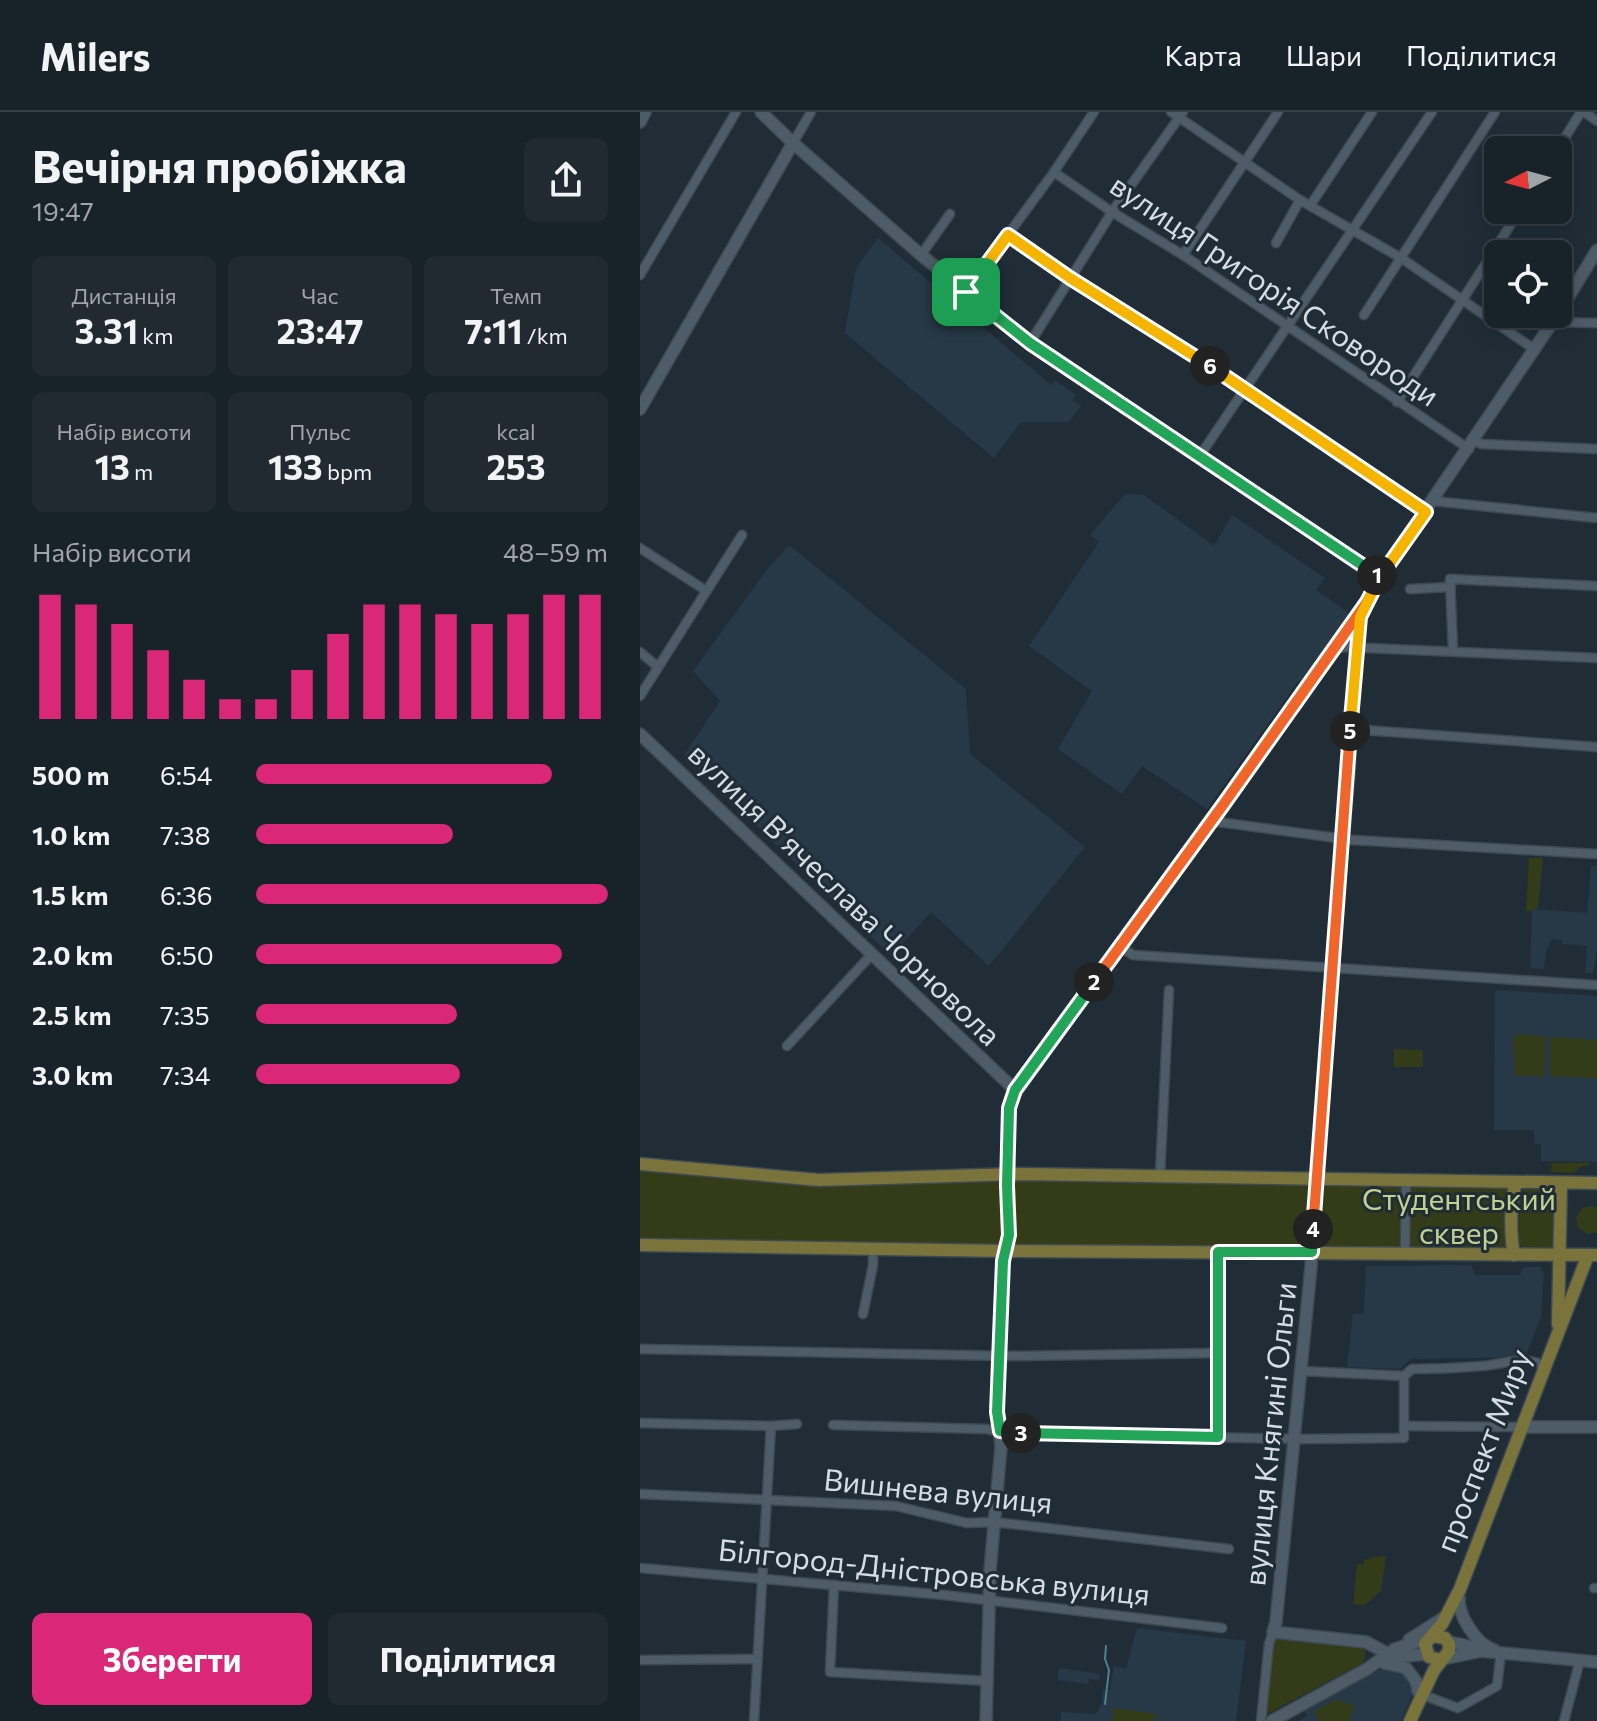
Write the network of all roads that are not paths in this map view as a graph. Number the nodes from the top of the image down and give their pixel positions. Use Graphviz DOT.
graph roads {
  1 [pos="645,112"];
  2 [pos="736,112"];
  3 [pos="761,112"];
  4 [pos="811,112"];
  5 [pos="1094,112"];
  6 [pos="1171,112"];
  7 [pos="1278,112"];
  8 [pos="1372,112"];
  9 [pos="1432,112"];
  10 [pos="1495,112"];
  11 [pos="1582,112"];
  12 [pos="1181,115"];
  13 [pos="1597,121"];
  14 [pos="640,122"];
  15 [pos="1566,136"];
  16 [pos="793,143"];
  17 [pos="1243,162"];
  18 [pos="1054,172"];
  19 [pos="1300,200"];
  20 [pos="1310,206"];
  21 [pos="1112,212"];
  22 [pos="950,214"];
  23 [pos="1511,224"];
  24 [pos="1352,231"];
  25 [pos="1008,235"];
  26 [pos="1276,243"];
  27 [pos="1597,250"];
  28 [pos="921,255"];
  29 [pos="1183,255"];
  30 [pos="1401,258"];
  31 [pos="640,275"];
  32 [pos="1070,278"];
  33 [pos="1572,291"];
  34 [pos="966,292"];
  35 [pos="1464,300"];
  36 [pos="1364,315"];
  37 [pos="1572,319"];
  38 [pos="1597,323"];
  39 [pos="1287,327"];
  40 [pos="1548,328"];
  41 [pos="1030,343"];
  42 [pos="1534,349"];
  43 [pos="1245,389"];
  44 [pos="1397,402"];
  45 [pos="640,409"];
  46 [pos="1471,445"];
  47 [pos="1597,449"];
  48 [pos="1199,457"];
  49 [pos="1433,501"];
  50 [pos="1426,512"];
  51 [pos="1597,518"];
  52 [pos="742,535"];
  53 [pos="640,548"];
  54 [pos="1380,577"];
  55 [pos="1597,586"];
  56 [pos="1451,587"];
  57 [pos="1410,589"];
  58 [pos="705,590"];
  59 [pos="1367,602"];
  60 [pos="1350,624"];
  61 [pos="1356,648"];
  62 [pos="1332,650"];
  63 [pos="1453,651"];
  64 [pos="640,652"];
  65 [pos="1597,658"];
  66 [pos="658,667"];
  67 [pos="640,696"];
  68 [pos="1350,729"];
  69 [pos="640,734"];
  70 [pos="1597,747"];
  71 [pos="1211,821"];
  72 [pos="1343,839"];
  73 [pos="1597,854"];
  74 [pos="1120,947"];
  75 [pos="872,954"];
  76 [pos="1331,969"];
  77 [pos="1597,985"];
  78 [pos="1169,990"];
  79 [pos="787,1046"];
  80 [pos="1034,1064"];
  81 [pos="994,1070"];
  82 [pos="1015,1090"];
  83 [pos="1008,1120"];
  84 [pos="640,1164"];
  85 [pos="1007,1175"];
  86 [pos="1160,1176"];
  87 [pos="1316,1179"];
  88 [pos="1406,1180"];
  89 [pos="1516,1182"];
  90 [pos="1561,1183"];
  91 [pos="1597,1183"];
  92 [pos="640,1245"];
  93 [pos="873,1249"];
  94 [pos="1005,1251"];
  95 [pos="1218,1252"];
  96 [pos="1312,1252"];
  97 [pos="1405,1253"];
  98 [pos="1559,1254"];
  99 [pos="1514,1255"];
  100 [pos="1592,1255"];
  101 [pos="863,1314"];
  102 [pos="1558,1331"];
  103 [pos="640,1349"];
  104 [pos="1218,1353"];
  105 [pos="998,1355"];
  106 [pos="1544,1365"];
  107 [pos="1302,1371"];
  108 [pos="1404,1376"];
  109 [pos="640,1423"];
  110 [pos="797,1424"];
  111 [pos="833,1425"];
  112 [pos="771,1426"];
  113 [pos="1404,1426"];
  114 [pos="1520,1427"];
  115 [pos="1597,1427"];
  116 [pos="1000,1431"];
  117 [pos="1218,1437"];
  118 [pos="1295,1439"];
  119 [pos="640,1494"];
  120 [pos="766,1499"];
  121 [pos="994,1522"];
  122 [pos="1229,1549"];
  123 [pos="640,1568"];
  124 [pos="761,1579"];
  125 [pos="834,1585"];
  126 [pos="1459,1593"];
  127 [pos="990,1601"];
  128 [pos="1445,1617"];
  129 [pos="1222,1628"];
  130 [pos="1273,1632"];
  131 [pos="1431,1637"];
  132 [pos="1448,1641"];
  133 [pos="1500,1652"];
  134 [pos="1468,1653"];
  135 [pos="1390,1655"];
  136 [pos="1427,1655"];
  137 [pos="756,1659"];
  138 [pos="640,1660"];
  139 [pos="1442,1660"];
  140 [pos="1580,1660"];
  141 [pos="1597,1662"];
  142 [pos="1369,1667"];
  143 [pos="988,1681"];
  144 [pos="1420,1693"];
  145 [pos="754,1721"];
  146 [pos="986,1721"];
  147 [pos="1261,1721"];
  148 [pos="1272,1721"];
  149 [pos="1564,1721"];
  1 -- 14 [label="street"];
  2 -- 31 [label="street"];
  3 -- 16 [label="street"];
  4 -- 16 [label="street"];
  5 -- 18 [label="street"];
  6 -- 12 [label="street"];
  7 -- 17 [label="street"];
  8 -- 20 [label="street"];
  9 -- 24 [label="street"];
  10 -- 30 [label="street"];
  11 -- 13 [label="street"];
  11 -- 15 [label="street"];
  12 -- 17 [label="street"];
  12 -- 21 [label="street"];
  16 -- 28 [label="street"];
  16 -- 45 [label="street"];
  17 -- 19 [label="street"];
  17 -- 29 [label="street"];
  18 -- 21 [label="street, вулиця Григорія Сковороди"];
  18 -- 25 [label="street"];
  19 -- 20 [label="street"];
  19 -- 26 [label="street"];
  20 -- 24 [label="street"];
  21 -- 29 [label="street, вулиця Григорія Сковороди"];
  21 -- 32 [label="street"];
  22 -- 28 [label="street"];
  23 -- 35 [label="street"];
  24 -- 30 [label="street"];
  24 -- 39 [label="street"];
  25 -- 32 [label="street"];
  25 -- 34 [label="street"];
  27 -- 33 [label="street"];
  28 -- 34 [label="street"];
  29 -- 39 [label="street, вулиця Григорія Сковороди"];
  30 -- 35 [label="street"];
  30 -- 36 [label="street"];
  32 -- 41 [label="street"];
  32 -- 43 [label="street"];
  34 -- 41 [label="street"];
  35 -- 42 [label="street"];
  35 -- 44 [label="street"];
  37 -- 38 [label="street"];
  39 -- 43 [label="street"];
  39 -- 44 [label="street, вулиця Григорія Сковороди"];
  40 -- 42 [label="street"];
  41 -- 48 [label="street"];
  42 -- 46 [label="street"];
  43 -- 48 [label="street"];
  43 -- 50 [label="street"];
  44 -- 46 [label="street, вулиця Григорія Сковороди"];
  46 -- 47 [label="street, вулиця Григорія Сковороди"];
  46 -- 49 [label="street"];
  48 -- 54 [label="street"];
  49 -- 50 [label="street"];
  49 -- 51 [label="street"];
  50 -- 54 [label="street"];
  52 -- 58 [label="street"];
  53 -- 58 [label="street"];
  54 -- 59 [label="street"];
  55 -- 56 [label="street"];
  56 -- 57 [label="street"];
  56 -- 63 [label="street"];
  58 -- 66 [label="street"];
  59 -- 60 [label="street"];
  59 -- 61 [label="street"];
  60 -- 61 [label="street, вулиця Княгині Ольги"];
  60 -- 62 [label="street"];
  61 -- 62 [label="street"];
  61 -- 63 [label="street"];
  61 -- 68 [label="street, вулиця Княгині Ольги"];
  62 -- 71 [label="street"];
  63 -- 65 [label="street"];
  64 -- 66 [label="street"];
  66 -- 67 [label="street"];
  68 -- 70 [label="street"];
  68 -- 72 [label="street, вулиця Княгині Ольги"];
  69 -- 75 [label="street, вулиця Вʼячеслава Чорновола"];
  71 -- 72 [label="street"];
  71 -- 74 [label="street"];
  72 -- 73 [label="street"];
  72 -- 76 [label="street, вулиця Княгині Ольги"];
  74 -- 76 [label="street"];
  74 -- 80 [label="street"];
  75 -- 79 [label="street"];
  75 -- 81 [label="street, вулиця Вʼячеслава Чорновола"];
  76 -- 77 [label="street"];
  76 -- 87 [label="street, вулиця Княгині Ольги"];
  78 -- 86 [label="street"];
  80 -- 81 [label="street"];
  80 -- 82 [label="street"];
  81 -- 82 [label="street, вулиця Вʼячеслава Чорновола"];
  81 -- 83 [label="street"];
  82 -- 83 [label="street"];
  83 -- 85 [label="street"];
  84 -- 85 [label="main road"];
  85 -- 86 [label="main road"];
  85 -- 94 [label="street"];
  86 -- 87 [label="main road"];
  87 -- 88 [label="main road"];
  87 -- 96 [label="street, вулиця Княгині Ольги"];
  88 -- 89 [label="main road"];
  88 -- 97 [label="street"];
  89 -- 90 [label="main road"];
  89 -- 99 [label="main road"];
  90 -- 91 [label="main road"];
  90 -- 98 [label="main road, проспект Миру"];
  92 -- 93 [label="main road"];
  93 -- 94 [label="main road"];
  93 -- 101 [label="street"];
  94 -- 95 [label="main road"];
  94 -- 105 [label="street"];
  95 -- 96 [label="main road"];
  95 -- 104 [label="street"];
  96 -- 97 [label="main road"];
  96 -- 107 [label="street, вулиця Княгині Ольги"];
  97 -- 99 [label="main road"];
  98 -- 99 [label="main road"];
  98 -- 100 [label="main road"];
  98 -- 102 [label="main road, проспект Миру"];
  100 -- 102 [label="main road, проспект Миру"];
  102 -- 106 [label="main road, проспект Миру"];
  103 -- 105 [label="street"];
  104 -- 105 [label="street"];
  104 -- 117 [label="street"];
  105 -- 116 [label="street"];
  106 -- 108 [label="street"];
  106 -- 114 [label="main road, проспект Миру"];
  107 -- 108 [label="street"];
  107 -- 118 [label="street, вулиця Княгині Ольги"];
  108 -- 113 [label="street"];
  109 -- 112 [label="street"];
  110 -- 112 [label="street"];
  111 -- 116 [label="street"];
  112 -- 120 [label="street"];
  113 -- 114 [label="street"];
  113 -- 118 [label="street"];
  114 -- 115 [label="street"];
  114 -- 126 [label="main road, проспект Миру"];
  116 -- 117 [label="street"];
  116 -- 121 [label="street"];
  117 -- 118 [label="street"];
  118 -- 130 [label="street, вулиця Княгині Ольги"];
  119 -- 120 [label="street, Вишнева вулиця"];
  120 -- 121 [label="street, Вишнева вулиця"];
  120 -- 124 [label="street"];
  121 -- 122 [label="street, Вишнева вулиця"];
  121 -- 127 [label="street"];
  123 -- 124 [label="street, Білгород-Дністровська вулиця"];
  124 -- 125 [label="street, Білгород-Дністровська вулиця"];
  124 -- 137 [label="street"];
  125 -- 127 [label="street, Білгород-Дністровська вулиця"];
  125 -- 143 [label="street"];
  126 -- 128 [label="main road, проспект Миру"];
  126 -- 132 [label="main road, проспект Миру"];
  126 -- 133 [label="street"];
  127 -- 129 [label="street, Білгород-Дністровська вулиця"];
  127 -- 143 [label="street"];
  128 -- 131 [label="main road, проспект Миру"];
  128 -- 135 [label="street"];
  130 -- 135 [label="street"];
  130 -- 147 [label="street, вулиця Княгині Ольги"];
  131 -- 132 [label="main road"];
  131 -- 135 [label="street"];
  131 -- 136 [label="main road"];
  132 -- 133 [label="street"];
  132 -- 139 [label="main road"];
  133 -- 134 [label="street"];
  133 -- 140 [label="street"];
  133 -- 144 [label="street"];
  134 -- 139 [label="street"];
  134 -- 144 [label="street"];
  135 -- 136 [label="street"];
  135 -- 142 [label="street"];
  135 -- 142 [label="street"];
  135 -- 144 [label="street"];
  136 -- 139 [label="main road"];
  136 -- 144 [label="main road"];
  137 -- 138 [label="street"];
  137 -- 145 [label="street"];
  139 -- 144 [label="main road"];
  140 -- 141 [label="street"];
  140 -- 149 [label="street"];
  142 -- 148 [label="street"];
  143 -- 146 [label="street"];
}
